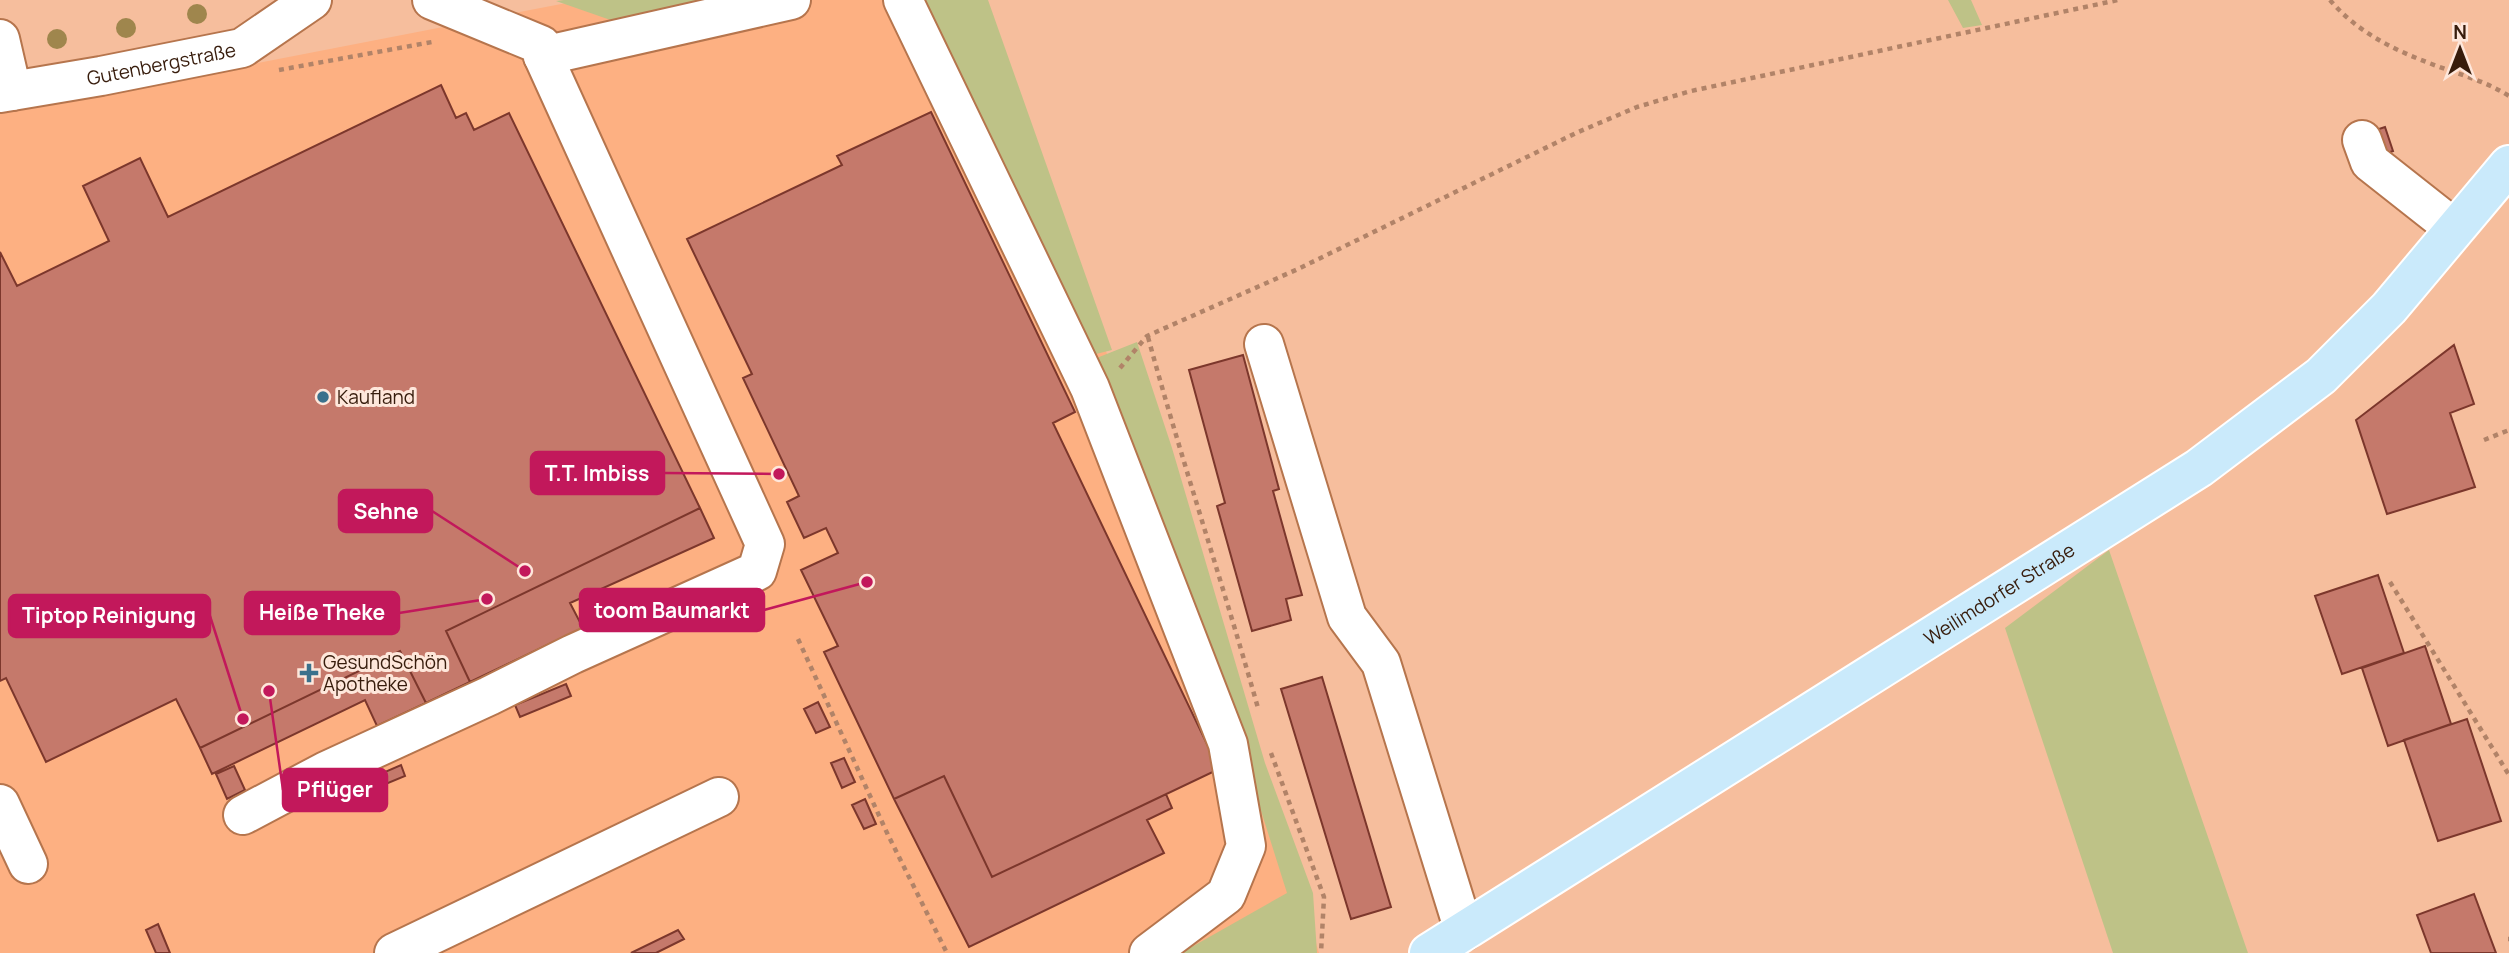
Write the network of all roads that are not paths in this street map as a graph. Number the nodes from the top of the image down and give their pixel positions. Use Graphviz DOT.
graph roads {
  1 [pos="312,0"];
  2 [pos="791,0"];
  3 [pos="903,0"];
  4 [pos="442,4"];
  5 [pos="0,39"];
  6 [pos="543,56"];
  7 [pos="6,92"];
  8 [pos="2362,140"];
  9 [pos="2509,164"];
  10 [pos="2455,229"];
  11 [pos="1264,344"];
  12 [pos="719,797"];
  13 [pos="0,804"];
  14 [pos="243,814"];
  15 [pos="28,864"];
  16 [pos="1464,931"];
  17 [pos="394,953"];
  18 [pos="1149,953"];
  19 [pos="1429,953"];
  1 -- 7 [label="street, Gutenbergstraße"];
  2 -- 6 [label="street"];
  3 -- 18 [label="street"];
  4 -- 6 [label="street"];
  5 -- 7 [label="street"];
  6 -- 14 [label="street"];
  8 -- 10 [label="street"];
  9 -- 10 [label="main road, Weilimdorfer Straße"];
  10 -- 16 [label="main road, Weilimdorfer Straße"];
  11 -- 16 [label="street"];
  12 -- 17 [label="street"];
  13 -- 15 [label="street"];
  16 -- 19 [label="main road, Weilimdorfer Straße"];
}
